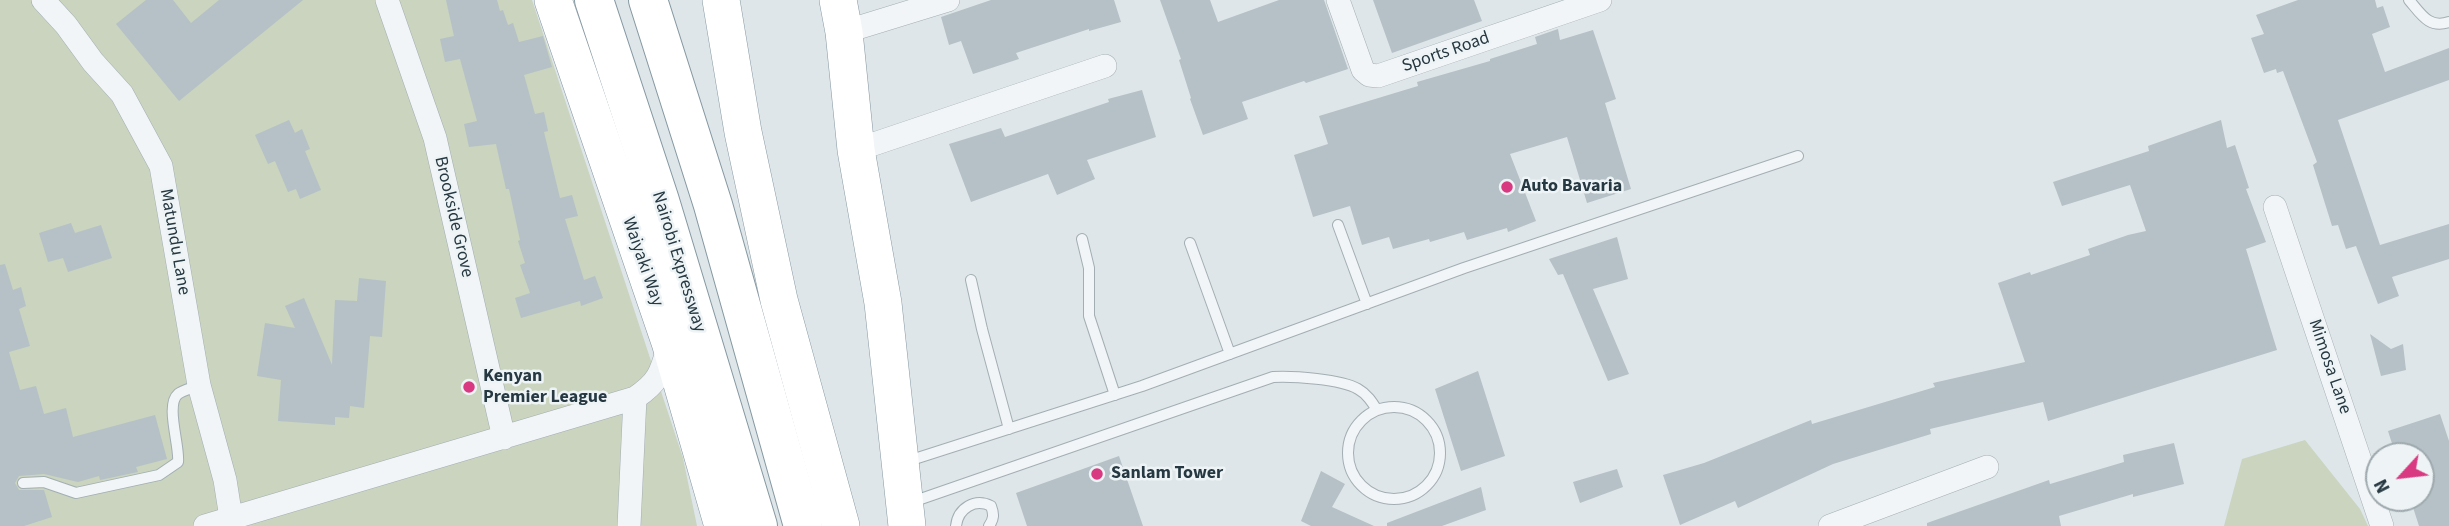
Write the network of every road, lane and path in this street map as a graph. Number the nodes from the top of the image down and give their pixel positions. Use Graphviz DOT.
graph roads {
  1 [pos="43,0"];
  2 [pos="387,0"];
  3 [pos="553,0"];
  4 [pos="594,0"];
  5 [pos="648,0"];
  6 [pos="721,0"];
  7 [pos="948,0"];
  8 [pos="1338,0"];
  9 [pos="1600,0"];
  10 [pos="2410,0"];
  11 [pos="841,16"];
  12 [pos="2449,22"];
  13 [pos="1105,66"];
  14 [pos="856,150"];
  15 [pos="1798,156"];
  16 [pos="2275,207"];
  17 [pos="1338,225"];
  18 [pos="1082,239"];
  19 [pos="1190,243"];
  20 [pos="971,280"];
  21 [pos="1367,304"];
  22 [pos="670,342"];
  23 [pos="1230,354"];
  24 [pos="199,385"];
  25 [pos="642,393"];
  26 [pos="1115,395"];
  27 [pos="1377,410"];
  28 [pos="693,423"];
  29 [pos="1009,429"];
  30 [pos="504,438"];
  31 [pos="899,464"];
  32 [pos="1987,467"];
  33 [pos="23,484"];
  34 [pos="905,515"];
  35 [pos="231,518"];
  36 [pos="205,526"];
  37 [pos="629,526"];
  38 [pos="723,526"];
  39 [pos="758,526"];
  40 [pos="803,526"];
  41 [pos="841,526"];
  42 [pos="956,526"];
  43 [pos="989,526"];
  44 [pos="1830,526"];
  45 [pos="2382,526"];
  1 -- 24 [label="street, Matundu Lane"];
  2 -- 30 [label="street, Brookside Grove"];
  3 -- 22 [label="highway, Waiyaki Way"];
  4 -- 39 [label="highway, Nairobi Expressway"];
  5 -- 40 [label="highway"];
  6 -- 41 [label="highway"];
  7 -- 11 [label="street"];
  8 -- 9 [label="street, Sports Road"];
  10 -- 12 [label="lane"];
  11 -- 14 [label="highway"];
  13 -- 14 [label="street"];
  14 -- 31 [label="highway"];
  15 -- 21 [label="lane"];
  16 -- 45 [label="street, Mimosa Lane"];
  17 -- 21 [label="lane"];
  18 -- 26 [label="lane"];
  19 -- 23 [label="lane"];
  20 -- 29 [label="lane"];
  21 -- 23 [label="lane"];
  22 -- 25 [label="street"];
  22 -- 28 [label="highway, Waiyaki Way"];
  23 -- 26 [label="lane"];
  24 -- 33 [label="lane"];
  24 -- 35 [label="street, Matundu Lane"];
  25 -- 28 [label="street"];
  25 -- 30 [label="street"];
  25 -- 37 [label="street"];
  26 -- 29 [label="lane"];
  27 -- 27 [label="lane"];
  27 -- 34 [label="lane"];
  28 -- 38 [label="highway, Waiyaki Way"];
  29 -- 31 [label="lane"];
  30 -- 35 [label="street"];
  31 -- 34 [label="highway"];
  32 -- 44 [label="street"];
  35 -- 36 [label="street"];
  42 -- 43 [label="lane"];
}
